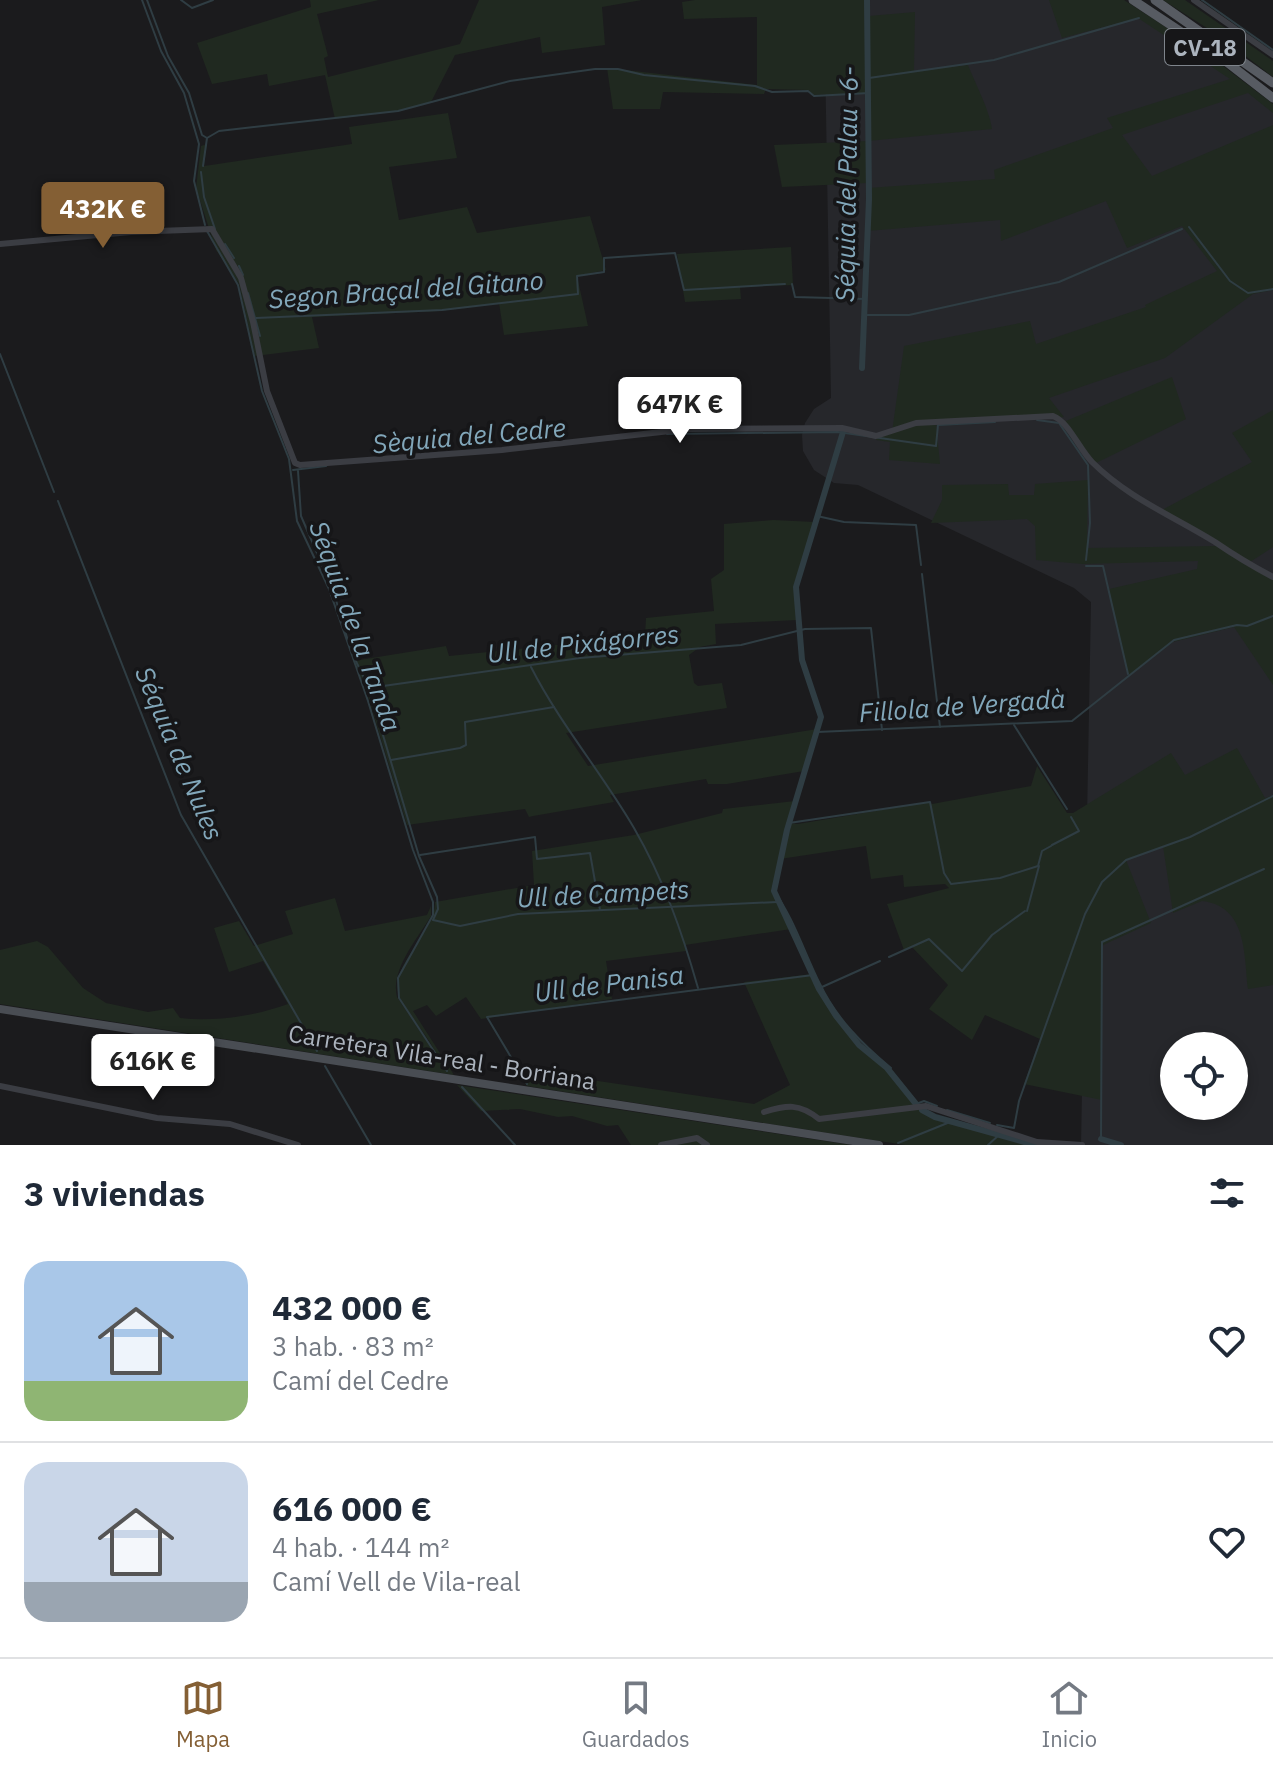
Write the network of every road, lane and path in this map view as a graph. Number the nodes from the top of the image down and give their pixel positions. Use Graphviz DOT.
graph roads {
  1 [pos="1133,0"];
  2 [pos="1155,0"];
  3 [pos="1194,0"];
  4 [pos="1273,55"];
  5 [pos="1273,83"];
  6 [pos="1273,98"];
  7 [pos="0,244"];
  8 [pos="1273,577"];
  9 [pos="0,1009"];
  10 [pos="0,1086"];
  11 [pos="764,1112"];
  12 [pos="298,1145"];
  13 [pos="661,1145"];
  14 [pos="707,1145"];
  15 [pos="879,1145"];
  16 [pos="1082,1145"];
  1 -- 6 [label="main road, CV-18"];
  2 -- 5 [label="main road, CV-18"];
  3 -- 4 [label="street"];
  7 -- 8 [label="street"];
  9 -- 15 [label="main road, Carretera Vila-real - Borriana"];
  10 -- 12 [label="street"];
  11 -- 16 [label="street"];
  13 -- 14 [label="street"];
}
